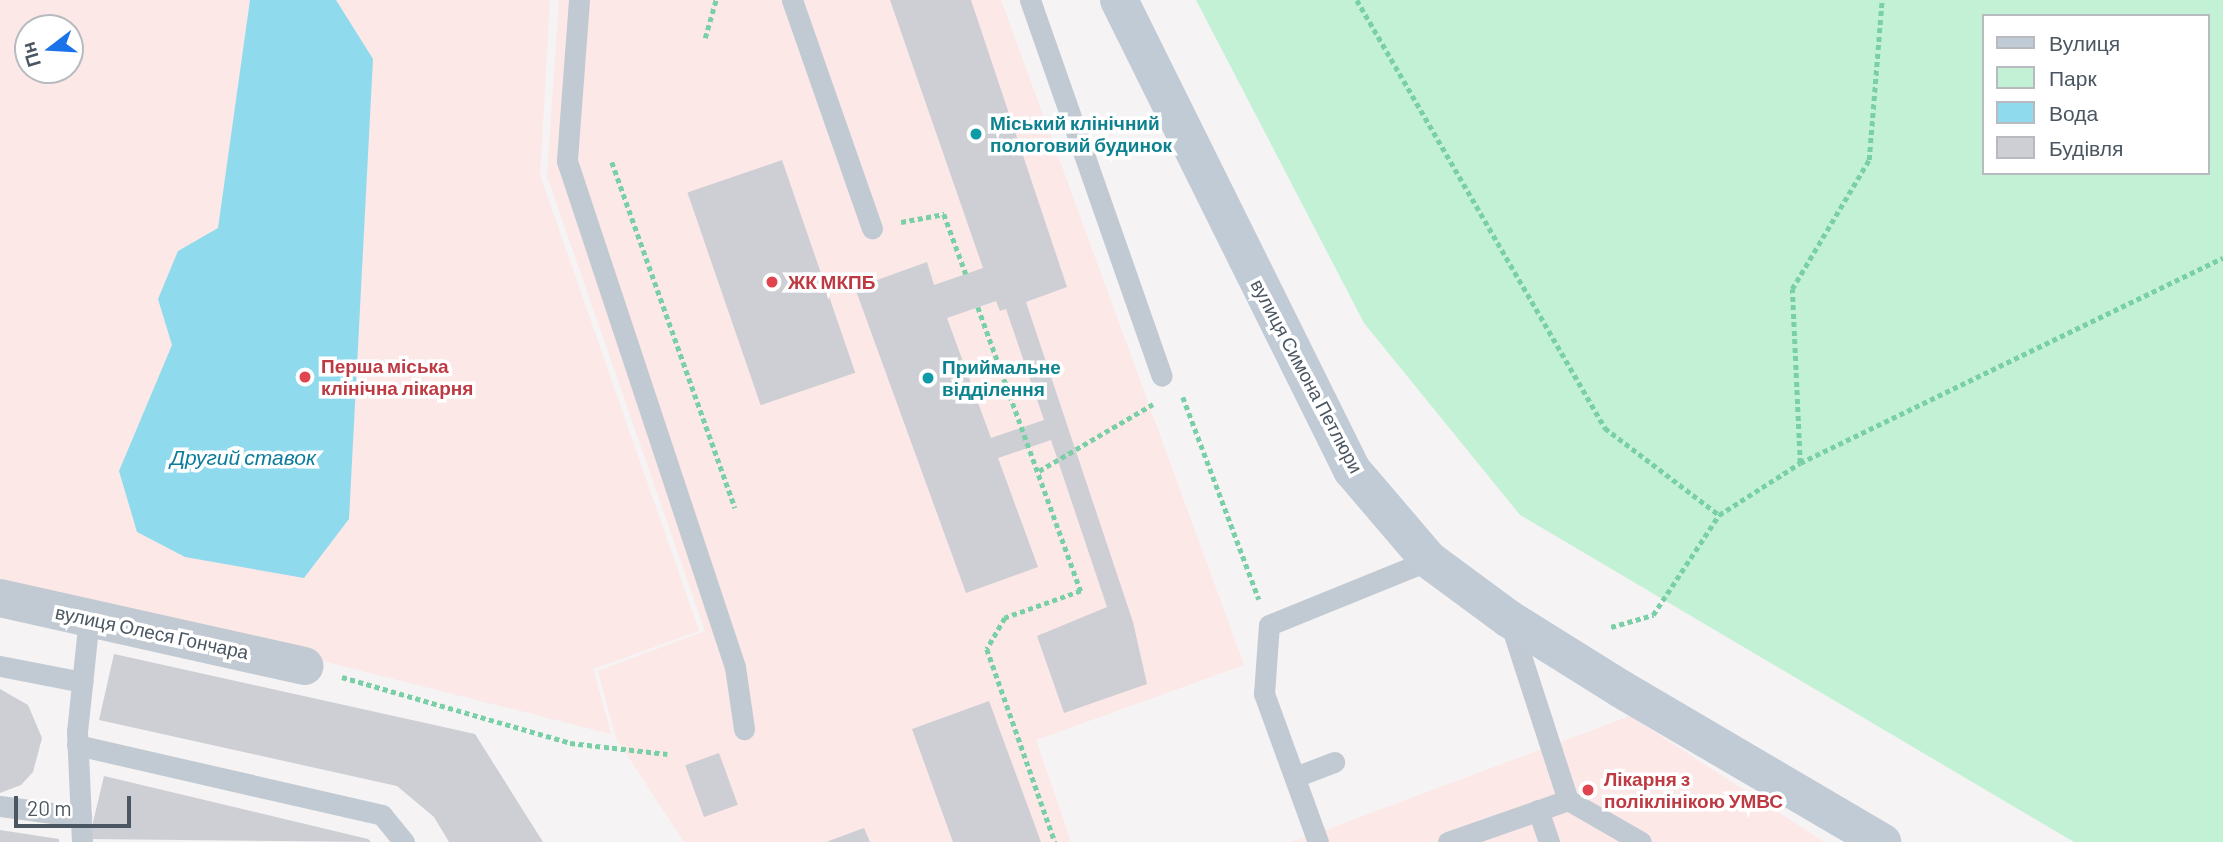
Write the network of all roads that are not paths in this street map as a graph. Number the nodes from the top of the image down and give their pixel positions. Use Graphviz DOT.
graph roads {
  1 [pos="579,0"];
  2 [pos="792,0"];
  3 [pos="1030,0"];
  4 [pos="1119,0"];
  5 [pos="872,228"];
  6 [pos="1162,376"];
  7 [pos="1429,560"];
  8 [pos="0,598"];
  9 [pos="89,618"];
  10 [pos="1509,619"];
  11 [pos="0,666"];
  12 [pos="305,666"];
  13 [pos="82,682"];
  14 [pos="744,729"];
  15 [pos="77,745"];
  16 [pos="1334,762"];
  17 [pos="1295,777"];
  18 [pos="1569,800"];
  19 [pos="0,806"];
  20 [pos="1538,810"];
  21 [pos="81,817"];
  22 [pos="82,842"];
  23 [pos="404,842"];
  24 [pos="1318,842"];
  25 [pos="1448,842"];
  26 [pos="1549,842"];
  27 [pos="1641,842"];
  28 [pos="1882,842"];
  1 -- 14 [label="lane"];
  2 -- 5 [label="lane"];
  3 -- 6 [label="lane"];
  4 -- 7 [label="street, вулиця Симона Петлюри"];
  7 -- 10 [label="street, вулиця Симона Петлюри"];
  7 -- 17 [label="lane"];
  8 -- 9 [label="street, вулиця Олеся Гончара"];
  9 -- 12 [label="street, вулиця Олеся Гончара"];
  9 -- 13 [label="lane"];
  10 -- 18 [label="lane"];
  10 -- 28 [label="street, вулиця Симона Петлюри"];
  11 -- 13 [label="lane"];
  13 -- 15 [label="lane"];
  15 -- 21 [label="lane"];
  15 -- 23 [label="lane"];
  16 -- 17 [label="lane"];
  17 -- 24 [label="lane"];
  18 -- 20 [label="lane"];
  18 -- 27 [label="lane"];
  19 -- 21 [label="lane"];
  20 -- 25 [label="lane"];
  20 -- 26 [label="lane"];
  21 -- 22 [label="lane"];
}
